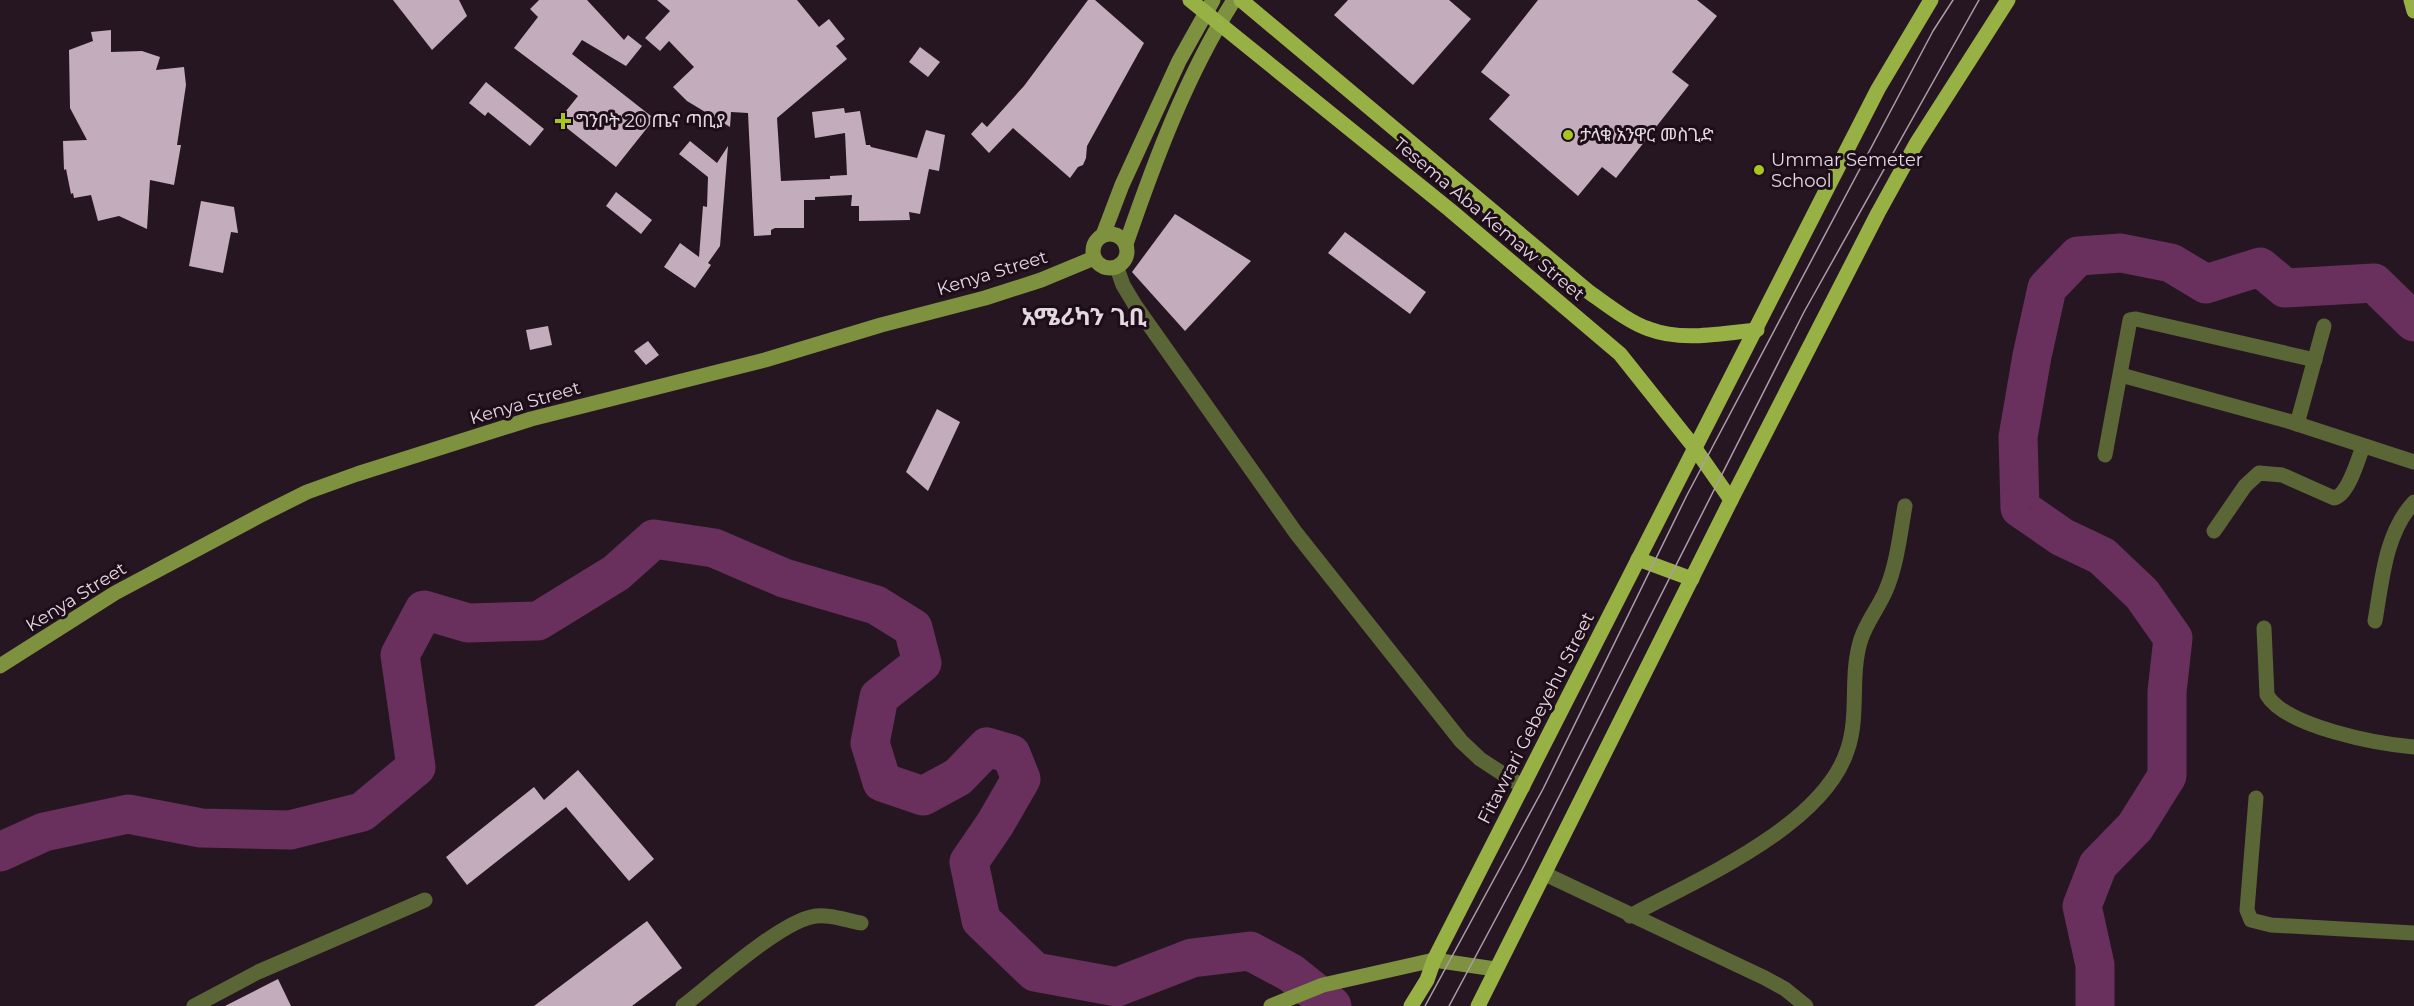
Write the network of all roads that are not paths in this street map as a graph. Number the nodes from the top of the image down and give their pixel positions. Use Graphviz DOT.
graph roads {
  1 [pos="1190,0"];
  2 [pos="1234,0"];
  3 [pos="1241,0"];
  4 [pos="1931,0"];
  5 [pos="2008,0"];
  6 [pos="2411,0"];
  7 [pos="1209,6"];
  8 [pos="2414,11"];
  9 [pos="1219,24"];
  10 [pos="1103,235"];
  11 [pos="1126,244"];
  12 [pos="1094,258"];
  13 [pos="1117,268"];
  14 [pos="2324,326"];
  15 [pos="1757,330"];
  16 [pos="2315,360"];
  17 [pos="2121,375"];
  18 [pos="2297,424"];
  19 [pos="2363,446"];
  20 [pos="1694,447"];
  21 [pos="2105,455"];
  22 [pos="2414,462"];
  23 [pos="1731,500"];
  24 [pos="2414,502"];
  25 [pos="1905,506"];
  26 [pos="2214,531"];
  27 [pos="1638,559"];
  28 [pos="1692,579"];
  29 [pos="2375,621"];
  30 [pos="2264,628"];
  31 [pos="0,666"];
  32 [pos="2414,747"];
  33 [pos="1523,787"];
  34 [pos="2256,798"];
  35 [pos="1545,874"];
  36 [pos="425,900"];
  37 [pos="1630,916"];
  38 [pos="861,923"];
  39 [pos="2414,933"];
  40 [pos="1434,960"];
  41 [pos="1495,969"];
  42 [pos="1272,1005"];
  43 [pos="194,1006"];
  44 [pos="683,1006"];
  45 [pos="1411,1006"];
  46 [pos="1478,1006"];
  47 [pos="1806,1006"];
  1 -- 7 [label="main road, Tesema Aba Kemaw Street"];
  2 -- 9 [label="main road"];
  3 -- 15 [label="main road, Tesema Aba Kemaw Street"];
  4 -- 15 [label="main road, Fitawrari Gebeyehu Street"];
  5 -- 23 [label="main road"];
  6 -- 8 [label="main road"];
  7 -- 9 [label="main road, Tesema Aba Kemaw Street"];
  7 -- 10 [label="main road"];
  9 -- 11 [label="main road"];
  9 -- 20 [label="main road, Tesema Aba Kemaw Street"];
  10 -- 11 [label="main road"];
  10 -- 12 [label="main road"];
  11 -- 13 [label="main road"];
  12 -- 13 [label="main road"];
  12 -- 31 [label="main road, Kenya Street"];
  13 -- 33 [label="street"];
  14 -- 16 [label="street"];
  15 -- 20 [label="main road, Fitawrari Gebeyehu Street"];
  16 -- 17 [label="street"];
  16 -- 18 [label="street"];
  17 -- 18 [label="street"];
  17 -- 21 [label="street"];
  18 -- 19 [label="street"];
  19 -- 22 [label="street"];
  19 -- 26 [label="street"];
  20 -- 23 [label="main road, Tesema Aba Kemaw Street"];
  20 -- 27 [label="main road, Fitawrari Gebeyehu Street"];
  23 -- 28 [label="main road"];
  24 -- 29 [label="street"];
  25 -- 37 [label="street"];
  27 -- 28 [label="main road"];
  27 -- 33 [label="main road, Fitawrari Gebeyehu Street"];
  28 -- 35 [label="main road"];
  30 -- 32 [label="street"];
  33 -- 40 [label="main road, Fitawrari Gebeyehu Street"];
  34 -- 39 [label="street"];
  35 -- 37 [label="street"];
  35 -- 41 [label="main road"];
  36 -- 43 [label="street"];
  37 -- 47 [label="street"];
  38 -- 44 [label="street"];
  40 -- 41 [label="main road"];
  40 -- 42 [label="main road"];
  40 -- 45 [label="main road, Fitawrari Gebeyehu Street"];
  41 -- 46 [label="main road"];
}
